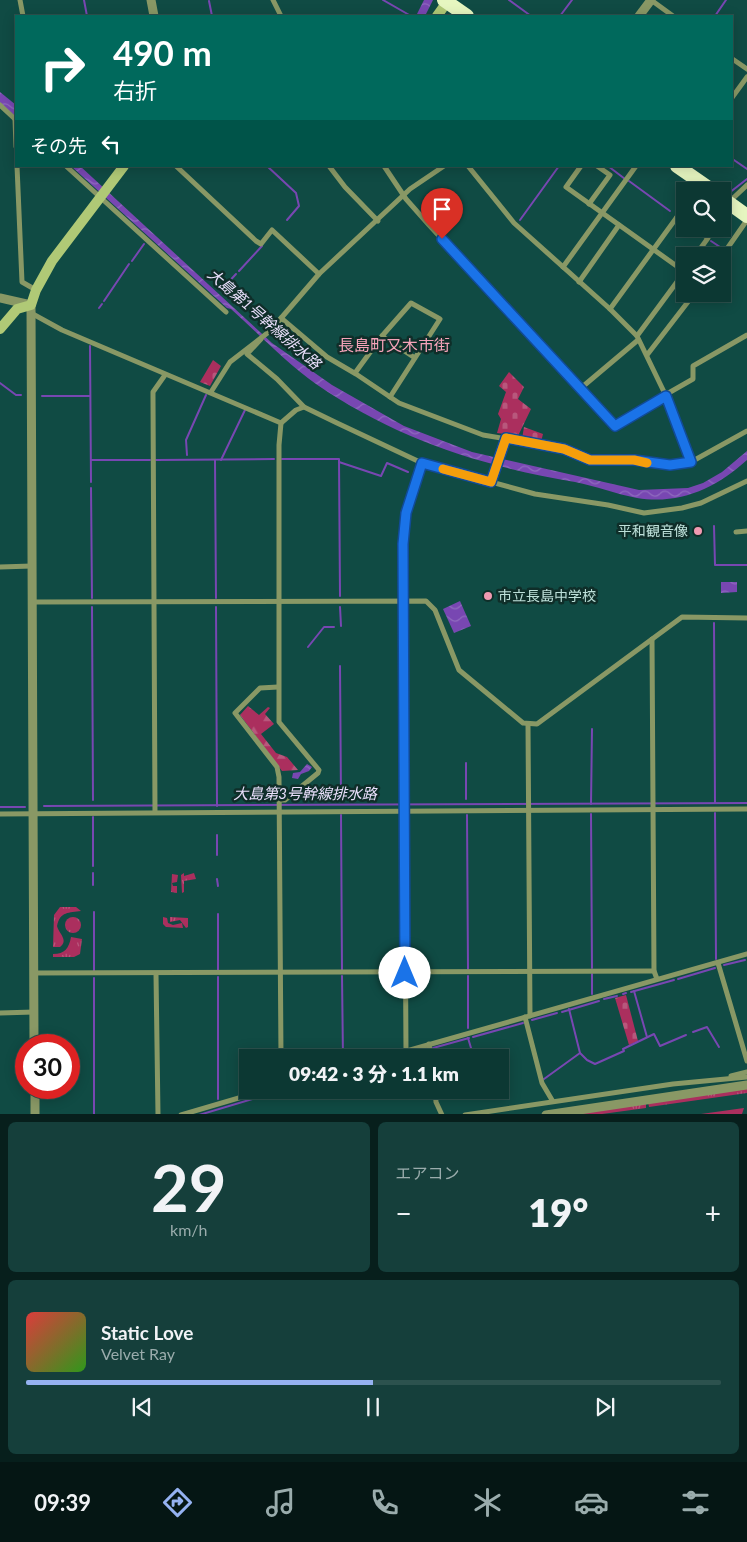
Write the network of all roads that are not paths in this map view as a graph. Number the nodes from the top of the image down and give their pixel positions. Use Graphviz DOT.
graph roads {
  1 [pos="20,0"];
  2 [pos="151,0"];
  3 [pos="273,0"];
  4 [pos="650,0"];
  5 [pos="446,1"];
  6 [pos="23,15"];
  7 [pos="154,15"];
  8 [pos="280,15"];
  9 [pos="438,15"];
  10 [pos="466,15"];
  11 [pos="640,15"];
  12 [pos="672,15"];
  13 [pos="733,59"];
  14 [pos="747,69"];
  15 [pos="747,77"];
  16 [pos="733,96"];
  17 [pos="0,106"];
  18 [pos="15,119"];
  19 [pos="17,167"];
  20 [pos="67,167"];
  21 [pos="123,167"];
  22 [pos="177,167"];
  23 [pos="330,167"];
  24 [pos="385,167"];
  25 [pos="443,167"];
  26 [pos="469,167"];
  27 [pos="580,167"];
  28 [pos="598,167"];
  29 [pos="635,167"];
  30 [pos="680,167"];
  31 [pos="696,182"];
  32 [pos="747,185"];
  33 [pos="404,195"];
  34 [pos="731,196"];
  35 [pos="101,197"];
  36 [pos="589,204"];
  37 [pos="731,204"];
  38 [pos="602,213"];
  39 [pos="747,216"];
  40 [pos="676,218"];
  41 [pos="378,220"];
  42 [pos="747,220"];
  43 [pos="619,225"];
  44 [pos="706,237"];
  45 [pos="702,247"];
  46 [pos="728,247"];
  47 [pos="653,250"];
  48 [pos="676,265"];
  49 [pos="563,268"];
  50 [pos="319,274"];
  51 [pos="579,282"];
  52 [pos="676,284"];
  53 [pos="36,290"];
  54 [pos="0,298"];
  55 [pos="688,302"];
  56 [pos="31,309"];
  57 [pos="610,309"];
  58 [pos="226,312"];
  59 [pos="281,318"];
  60 [pos="0,329"];
  61 [pos="747,335"];
  62 [pos="382,336"];
  63 [pos="637,338"];
  64 [pos="261,339"];
  65 [pos="647,356"];
  66 [pos="415,358"];
  67 [pos="355,373"];
  68 [pos="165,375"];
  69 [pos="580,388"];
  70 [pos="211,392"];
  71 [pos="665,396"];
  72 [pos="390,397"];
  73 [pos="304,407"];
  74 [pos="281,423"];
  75 [pos="747,431"];
  76 [pos="506,438"];
  77 [pos="691,462"];
  78 [pos="422,463"];
  79 [pos="747,481"];
  80 [pos="491,482"];
  81 [pos="747,531"];
  82 [pos="736,532"];
  83 [pos="33,566"];
  84 [pos="0,567"];
  85 [pos="33,602"];
  86 [pos="278,602"];
  87 [pos="403,602"];
  88 [pos="154,603"];
  89 [pos="747,618"];
  90 [pos="652,639"];
  91 [pos="278,687"];
  92 [pos="528,724"];
  93 [pos="279,801"];
  94 [pos="405,807"];
  95 [pos="653,808"];
  96 [pos="529,809"];
  97 [pos="747,809"];
  98 [pos="279,810"];
  99 [pos="155,811"];
  100 [pos="33,813"];
  101 [pos="0,814"];
  102 [pos="747,954"];
  103 [pos="718,963"];
  104 [pos="654,971"];
  105 [pos="530,972"];
  106 [pos="280,973"];
  107 [pos="405,973"];
  108 [pos="34,974"];
  109 [pos="156,974"];
  110 [pos="657,980"];
  111 [pos="34,1012"];
  112 [pos="0,1013"];
  113 [pos="528,1017"];
  114 [pos="34,1034"];
  115 [pos="429,1044"];
  116 [pos="281,1049"];
  117 [pos="406,1049"];
  118 [pos="413,1049"];
  119 [pos="430,1049"];
  120 [pos="747,1061"];
  121 [pos="747,1072"];
  122 [pos="747,1077"];
  123 [pos="729,1078"];
  124 [pos="747,1084"];
  125 [pos="239,1098"];
  126 [pos="35,1099"];
  127 [pos="436,1099"];
  128 [pos="552,1100"];
  129 [pos="35,1114"];
  130 [pos="158,1114"];
  131 [pos="181,1114"];
  132 [pos="442,1114"];
  133 [pos="465,1114"];
  134 [pos="546,1114"];
  1 -- 6 [label="street"];
  2 -- 7 [label="street"];
  3 -- 8 [label="street"];
  4 -- 11 [label="street"];
  4 -- 12 [label="street"];
  5 -- 9 [label="main road"];
  5 -- 10 [label="highway"];
  13 -- 14 [label="street"];
  15 -- 16 [label="street"];
  17 -- 18 [label="street"];
  19 -- 53 [label="street"];
  20 -- 35 [label="street"];
  21 -- 35 [label="main road"];
  22 -- 50 [label="street"];
  23 -- 41 [label="street"];
  24 -- 33 [label="street"];
  25 -- 33 [label="street"];
  26 -- 49 [label="street"];
  27 -- 36 [label="street"];
  28 -- 36 [label="street"];
  29 -- 38 [label="street"];
  30 -- 31 [label="highway"];
  32 -- 34 [label="street"];
  33 -- 41 [label="street"];
  33 -- 69 [label="street"];
  35 -- 53 [label="main road"];
  35 -- 58 [label="street"];
  36 -- 38 [label="street"];
  37 -- 39 [label="highway"];
  38 -- 43 [label="street"];
  38 -- 49 [label="street"];
  40 -- 47 [label="street"];
  41 -- 50 [label="street"];
  42 -- 46 [label="street"];
  43 -- 47 [label="street"];
  43 -- 51 [label="street"];
  44 -- 45 [label="street"];
  47 -- 48 [label="street"];
  47 -- 57 [label="street"];
  49 -- 51 [label="street"];
  50 -- 59 [label="street"];
  51 -- 57 [label="street"];
  52 -- 63 [label="street"];
  53 -- 56 [label="main road"];
  54 -- 56 [label="street"];
  55 -- 65 [label="street"];
  56 -- 60 [label="main road"];
  56 -- 68 [label="street"];
  56 -- 83 [label="street"];
  57 -- 63 [label="street"];
  59 -- 64 [label="street"];
  59 -- 67 [label="street"];
  61 -- 71 [label="street"];
  62 -- 66 [label="street"];
  62 -- 66 [label="street"];
  62 -- 67 [label="street"];
  63 -- 65 [label="street"];
  63 -- 69 [label="street"];
  64 -- 70 [label="street"];
  64 -- 73 [label="street"];
  65 -- 71 [label="street"];
  66 -- 72 [label="street"];
  67 -- 72 [label="street"];
  68 -- 70 [label="street"];
  68 -- 88 [label="street"];
  69 -- 71 [label="street"];
  70 -- 74 [label="street"];
  71 -- 77 [label="street"];
  72 -- 76 [label="street"];
  73 -- 74 [label="street"];
  73 -- 78 [label="street"];
  74 -- 86 [label="street"];
  75 -- 77 [label="street"];
  76 -- 77 [label="street"];
  76 -- 80 [label="street"];
  78 -- 80 [label="street"];
  78 -- 87 [label="street"];
  79 -- 80 [label="street"];
  81 -- 82 [label="street"];
  83 -- 84 [label="street"];
  83 -- 85 [label="street"];
  85 -- 88 [label="street"];
  85 -- 100 [label="street"];
  86 -- 87 [label="street"];
  86 -- 88 [label="street"];
  86 -- 91 [label="street"];
  87 -- 92 [label="street"];
  87 -- 94 [label="street"];
  88 -- 99 [label="street"];
  89 -- 90 [label="street"];
  90 -- 92 [label="street"];
  90 -- 95 [label="street"];
  91 -- 93 [label="street"];
  91 -- 93 [label="street"];
  92 -- 96 [label="street"];
  93 -- 98 [label="street"];
  94 -- 96 [label="street"];
  94 -- 98 [label="street"];
  94 -- 107 [label="street"];
  95 -- 96 [label="street"];
  95 -- 97 [label="street"];
  95 -- 104 [label="street"];
  96 -- 105 [label="street"];
  98 -- 99 [label="street"];
  98 -- 106 [label="street"];
  99 -- 100 [label="street"];
  100 -- 101 [label="street"];
  100 -- 108 [label="street"];
  102 -- 103 [label="street"];
  103 -- 110 [label="street"];
  103 -- 120 [label="street"];
  104 -- 105 [label="street"];
  104 -- 110 [label="street"];
  105 -- 107 [label="street"];
  105 -- 113 [label="street"];
  106 -- 107 [label="street"];
  106 -- 109 [label="street"];
  106 -- 116 [label="street"];
  107 -- 117 [label="street"];
  108 -- 109 [label="street"];
  108 -- 111 [label="street"];
  109 -- 130 [label="street"];
  110 -- 113 [label="street"];
  111 -- 112 [label="street"];
  111 -- 114 [label="street"];
  113 -- 115 [label="street"];
  113 -- 128 [label="street"];
  115 -- 118 [label="street"];
  115 -- 119 [label="street"];
  121 -- 123 [label="street"];
  122 -- 123 [label="street"];
  123 -- 128 [label="street"];
  124 -- 134 [label="street"];
  125 -- 131 [label="street"];
  126 -- 129 [label="street"];
  127 -- 132 [label="street"];
  128 -- 133 [label="street"];
}
